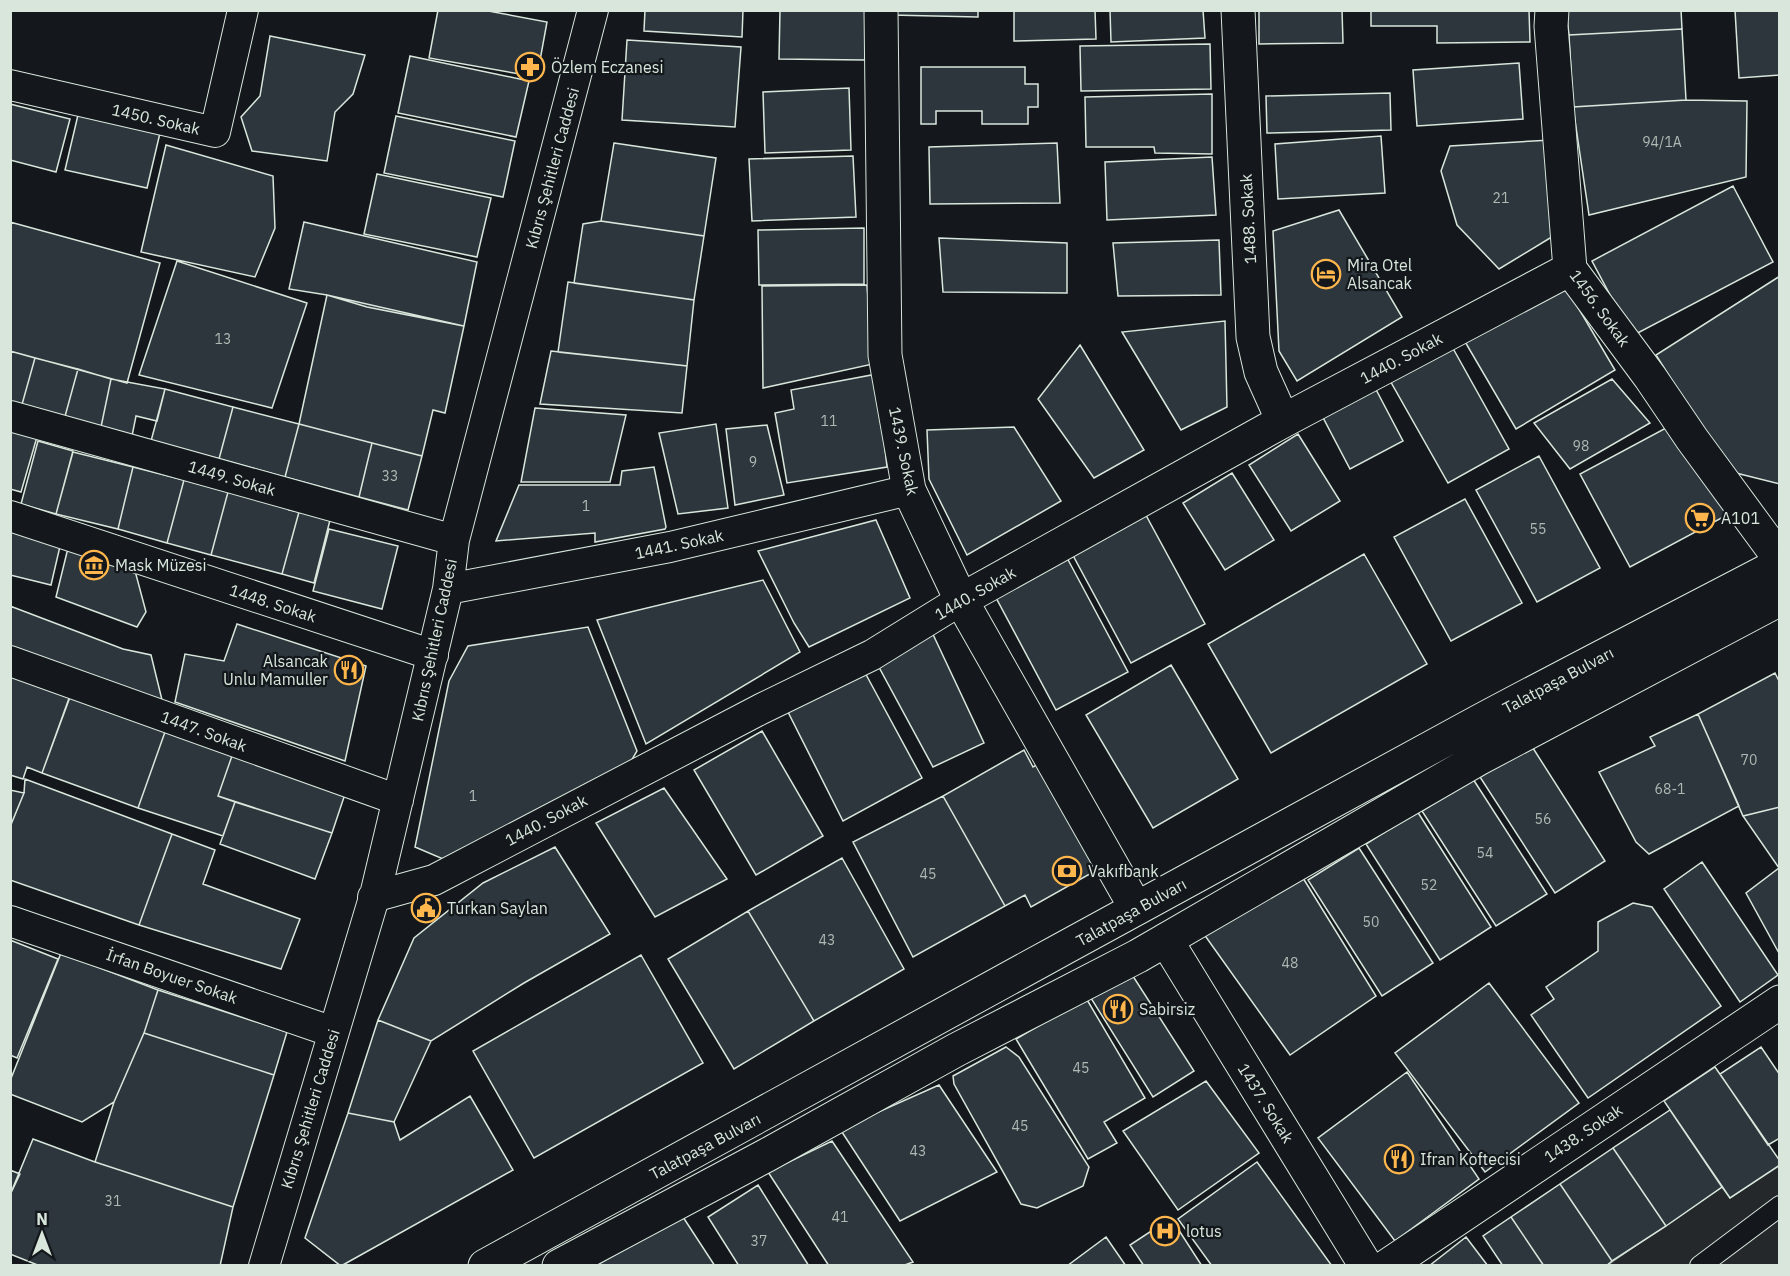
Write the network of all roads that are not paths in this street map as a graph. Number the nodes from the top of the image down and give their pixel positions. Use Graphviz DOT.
graph roads {
  1 [pos="243,10"];
  2 [pos="593,10"];
  3 [pos="881,10"];
  4 [pos="1238,10"];
  5 [pos="1552,10"];
  6 [pos="10,86"];
  7 [pos="1570,268"];
  8 [pos="10,416"];
  9 [pos="1282,422"];
  10 [pos="909,490"];
  11 [pos="10,516"];
  12 [pos="454,540"];
  13 [pos="1779,562"];
  14 [pos="448,589"];
  15 [pos="961,600"];
  16 [pos="1779,601"];
  17 [pos="433,655"];
  18 [pos="10,661"];
  19 [pos="398,800"];
  20 [pos="373,897"];
  21 [pos="1136,909"];
  22 [pos="10,921"];
  23 [pos="1166,940"];
  24 [pos="1779,1002"];
  25 [pos="333,1032"];
  26 [pos="1779,1206"];
  27 [pos="1705,1264"];
  28 [pos="264,1266"];
  29 [pos="485,1266"];
  30 [pos="559,1266"];
  31 [pos="1366,1266"];
  32 [pos="1387,1266"];
  1 -- 6 [label="street, 1450. Sokak"];
  2 -- 12 [label="street, Kıbrıs Şehitleri Caddesi"];
  3 -- 10 [label="street, 1439. Sokak"];
  4 -- 9 [label="street, 1488. Sokak"];
  5 -- 7 [label="street, 1456. Sokak"];
  7 -- 9 [label="street, 1440. Sokak"];
  7 -- 13 [label="street, 1456. Sokak"];
  8 -- 12 [label="street, 1449. Sokak"];
  9 -- 15 [label="street, 1440. Sokak"];
  10 -- 14 [label="street, 1441. Sokak"];
  10 -- 15 [label="street, 1439. Sokak"];
  11 -- 17 [label="street, 1448. Sokak"];
  12 -- 14 [label="street, Kıbrıs Şehitleri Caddesi"];
  13 -- 21 [label="street, Talatpaşa Bulvarı"];
  14 -- 17 [label="street, Kıbrıs Şehitleri Caddesi"];
  15 -- 20 [label="street, 1440. Sokak"];
  15 -- 21 [label="street, 1439. Sokak"];
  16 -- 23 [label="street, Talatpaşa Bulvarı"];
  17 -- 19 [label="street, Kıbrıs Şehitleri Caddesi"];
  18 -- 19 [label="street, 1447. Sokak"];
  19 -- 20 [label="street, Kıbrıs Şehitleri Caddesi"];
  20 -- 25 [label="street, Kıbrıs Şehitleri Caddesi"];
  21 -- 29 [label="street, Talatpaşa Bulvarı"];
  22 -- 25 [label="street, İrfan Boyuer Sokak"];
  23 -- 30 [label="street, Talatpaşa Bulvarı"];
  23 -- 31 [label="street, 1437. Sokak"];
  24 -- 32 [label="street, 1438. Sokak"];
  25 -- 28 [label="street, Kıbrıs Şehitleri Caddesi"];
  26 -- 27 [label="lane"];
}
